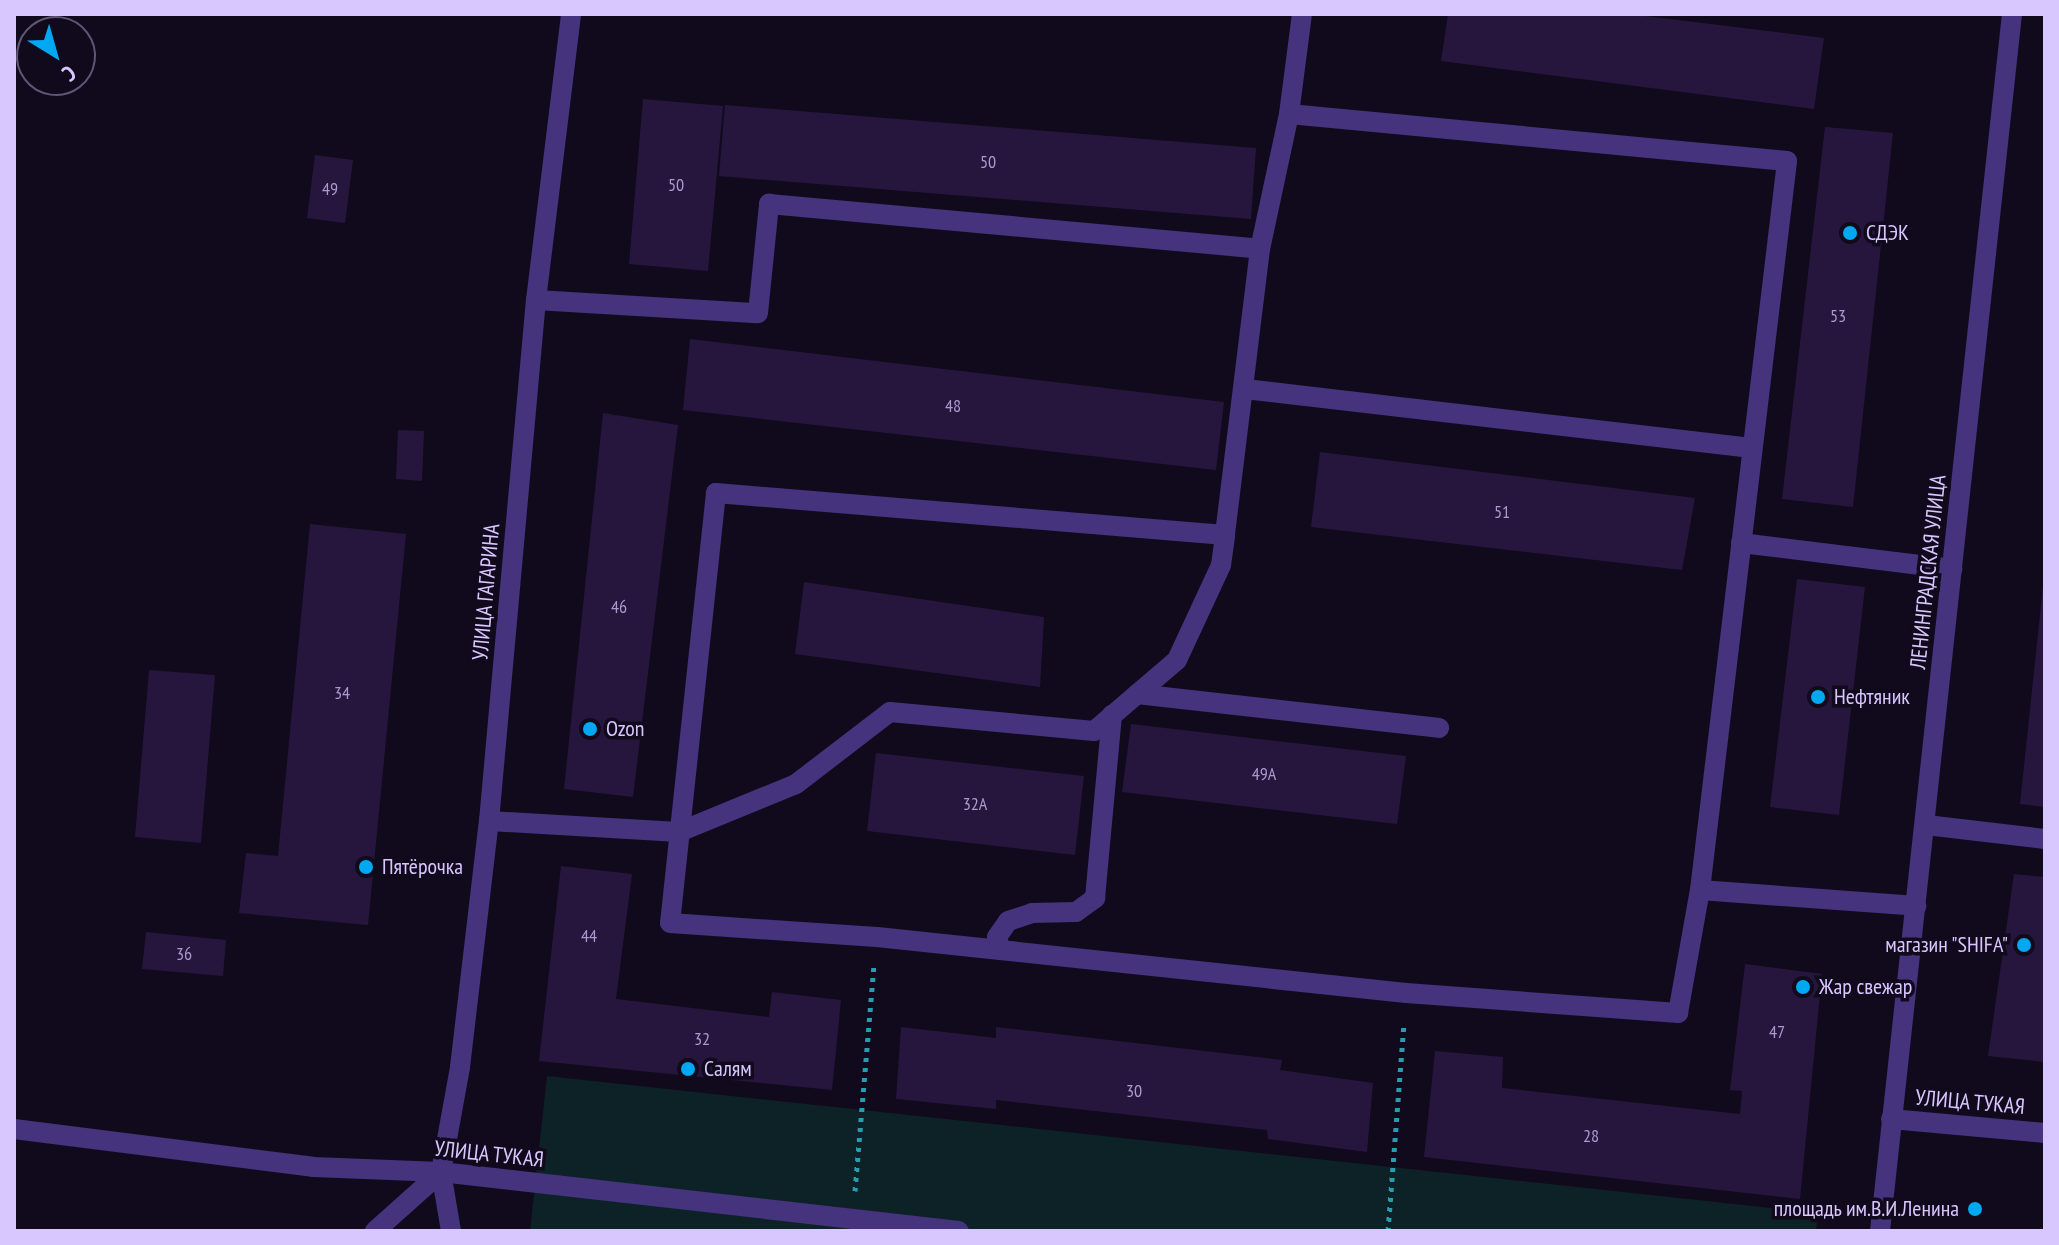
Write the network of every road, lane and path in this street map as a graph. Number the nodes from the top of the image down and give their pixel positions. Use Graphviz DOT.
graph roads {
  1 [pos="571,14"];
  2 [pos="1302,14"];
  3 [pos="2012,14"];
  4 [pos="1289,114"];
  5 [pos="1260,249"];
  6 [pos="536,300"];
  7 [pos="1245,389"];
  8 [pos="1752,448"];
  9 [pos="1225,535"];
  10 [pos="1741,543"];
  11 [pos="1952,569"];
  12 [pos="1137,694"];
  13 [pos="1112,715"];
  14 [pos="1439,728"];
  15 [pos="489,821"];
  16 [pos="1926,825"];
  17 [pos="679,832"];
  18 [pos="2045,839"];
  19 [pos="1700,890"];
  20 [pos="1916,906"];
  21 [pos="877,937"];
  22 [pos="1000,950"];
  23 [pos="1406,993"];
  24 [pos="1891,1119"];
  25 [pos="14,1129"];
  26 [pos="2045,1133"];
  27 [pos="441,1172"];
  28 [pos="852,1218"];
  29 [pos="375,1231"];
  30 [pos="451,1231"];
  31 [pos="959,1231"];
  32 [pos="1388,1231"];
  33 [pos="1880,1231"];
  1 -- 6 [label="street, УЛИЦА ГАГАРИНА"];
  2 -- 4 [label="street"];
  3 -- 11 [label="street, ЛЕНИНГРАДСКАЯ УЛИЦА"];
  4 -- 5 [label="street"];
  4 -- 8 [label="street"];
  5 -- 6 [label="street"];
  5 -- 7 [label="street"];
  6 -- 15 [label="street, УЛИЦА ГАГАРИНА"];
  7 -- 8 [label="street"];
  7 -- 9 [label="street"];
  8 -- 10 [label="street"];
  9 -- 12 [label="street"];
  9 -- 17 [label="street"];
  10 -- 11 [label="street"];
  10 -- 19 [label="street"];
  11 -- 16 [label="street, ЛЕНИНГРАДСКАЯ УЛИЦА"];
  12 -- 13 [label="street"];
  12 -- 14 [label="street"];
  13 -- 17 [label="street"];
  13 -- 22 [label="street"];
  15 -- 17 [label="street"];
  15 -- 27 [label="street, УЛИЦА ГАГАРИНА"];
  16 -- 18 [label="street"];
  16 -- 20 [label="street, ЛЕНИНГРАДСКАЯ УЛИЦА"];
  17 -- 21 [label="street"];
  19 -- 20 [label="street"];
  19 -- 23 [label="street"];
  20 -- 24 [label="street, ЛЕНИНГРАДСКАЯ УЛИЦА"];
  21 -- 22 [label="street"];
  21 -- 28 [label="path"];
  22 -- 23 [label="street"];
  23 -- 32 [label="path"];
  24 -- 26 [label="street, УЛИЦА ТУКАЯ"];
  24 -- 33 [label="street, ЛЕНИНГРАДСКАЯ УЛИЦА"];
  25 -- 27 [label="street, УЛИЦА ТУКАЯ"];
  27 -- 28 [label="street, УЛИЦА ТУКАЯ"];
  27 -- 29 [label="street"];
  27 -- 30 [label="street, УЛИЦА ГАГАРИНА"];
  28 -- 31 [label="street, УЛИЦА ТУКАЯ"];
}
